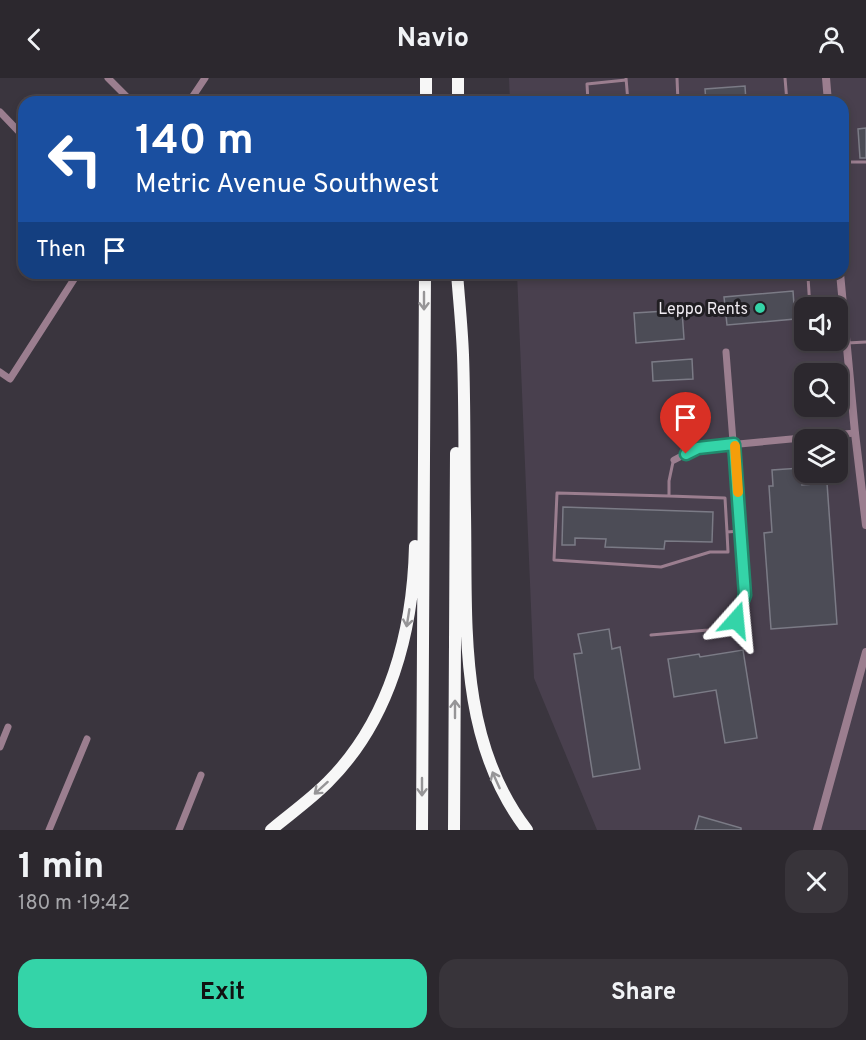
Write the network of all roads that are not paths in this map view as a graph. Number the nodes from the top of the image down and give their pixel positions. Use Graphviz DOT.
graph roads {
  1 [pos="108,78"];
  2 [pos="205,78"];
  3 [pos="426,78"];
  4 [pos="458,78"];
  5 [pos="677,78"];
  6 [pos="785,78"];
  7 [pos="826,78"];
  8 [pos="626,79"];
  9 [pos="126,96"];
  10 [pos="193,96"];
  11 [pos="426,96"];
  12 [pos="458,96"];
  13 [pos="588,96"];
  14 [pos="627,96"];
  15 [pos="678,96"];
  16 [pos="786,96"];
  17 [pos="828,96"];
  18 [pos="0,112"];
  19 [pos="18,131"];
  20 [pos="849,162"];
  21 [pos="866,162"];
  22 [pos="74,279"];
  23 [pos="424,279"];
  24 [pos="457,279"];
  25 [pos="457,279"];
  26 [pos="808,279"];
  27 [pos="840,279"];
  28 [pos="809,297"];
  29 [pos="840,297"];
  30 [pos="424,329"];
  31 [pos="866,342"];
  32 [pos="848,343"];
  33 [pos="847,351"];
  34 [pos="726,352"];
  35 [pos="0,372"];
  36 [pos="855,433"];
  37 [pos="734,444"];
  38 [pos="674,460"];
  39 [pos="864,492"];
  40 [pos="669,496"];
  41 [pos="866,525"];
  42 [pos="741,531"];
  43 [pos="727,532"];
  44 [pos="736,620"];
  45 [pos="651,636"];
  46 [pos="866,652"];
  47 [pos="8,727"];
  48 [pos="87,739"];
  49 [pos="0,747"];
  50 [pos="201,775"];
  51 [pos="49,830"];
  52 [pos="179,830"];
  53 [pos="271,830"];
  54 [pos="422,830"];
  55 [pos="454,830"];
  56 [pos="526,830"];
  57 [pos="817,830"];
  1 -- 9 [label="street"];
  2 -- 10 [label="street"];
  3 -- 11 [label="highway"];
  4 -- 12 [label="highway"];
  5 -- 15 [label="lane"];
  6 -- 16 [label="lane"];
  7 -- 17 [label="street"];
  8 -- 13 [label="lane"];
  8 -- 14 [label="lane"];
  18 -- 19 [label="street"];
  20 -- 21 [label="lane"];
  22 -- 35 [label="street"];
  23 -- 30 [label="highway, one-way"];
  55 -- 24 [label="highway, one-way"];
  56 -- 25 [label="highway, one-way"];
  26 -- 28 [label="lane"];
  27 -- 29 [label="street"];
  30 -- 53 [label="highway, one-way"];
  30 -- 54 [label="highway, one-way"];
  31 -- 32 [label="lane"];
  33 -- 36 [label="street"];
  34 -- 37 [label="street"];
  36 -- 37 [label="street"];
  36 -- 39 [label="street"];
  37 -- 38 [label="street"];
  37 -- 42 [label="street"];
  38 -- 40 [label="lane"];
  39 -- 41 [label="street"];
  40 -- 43 [label="lane"];
  40 -- 43 [label="lane"];
  42 -- 43 [label="lane"];
  42 -- 44 [label="street"];
  44 -- 45 [label="lane"];
  46 -- 57 [label="street"];
  47 -- 49 [label="street"];
  48 -- 51 [label="street"];
  50 -- 52 [label="street"];
}
